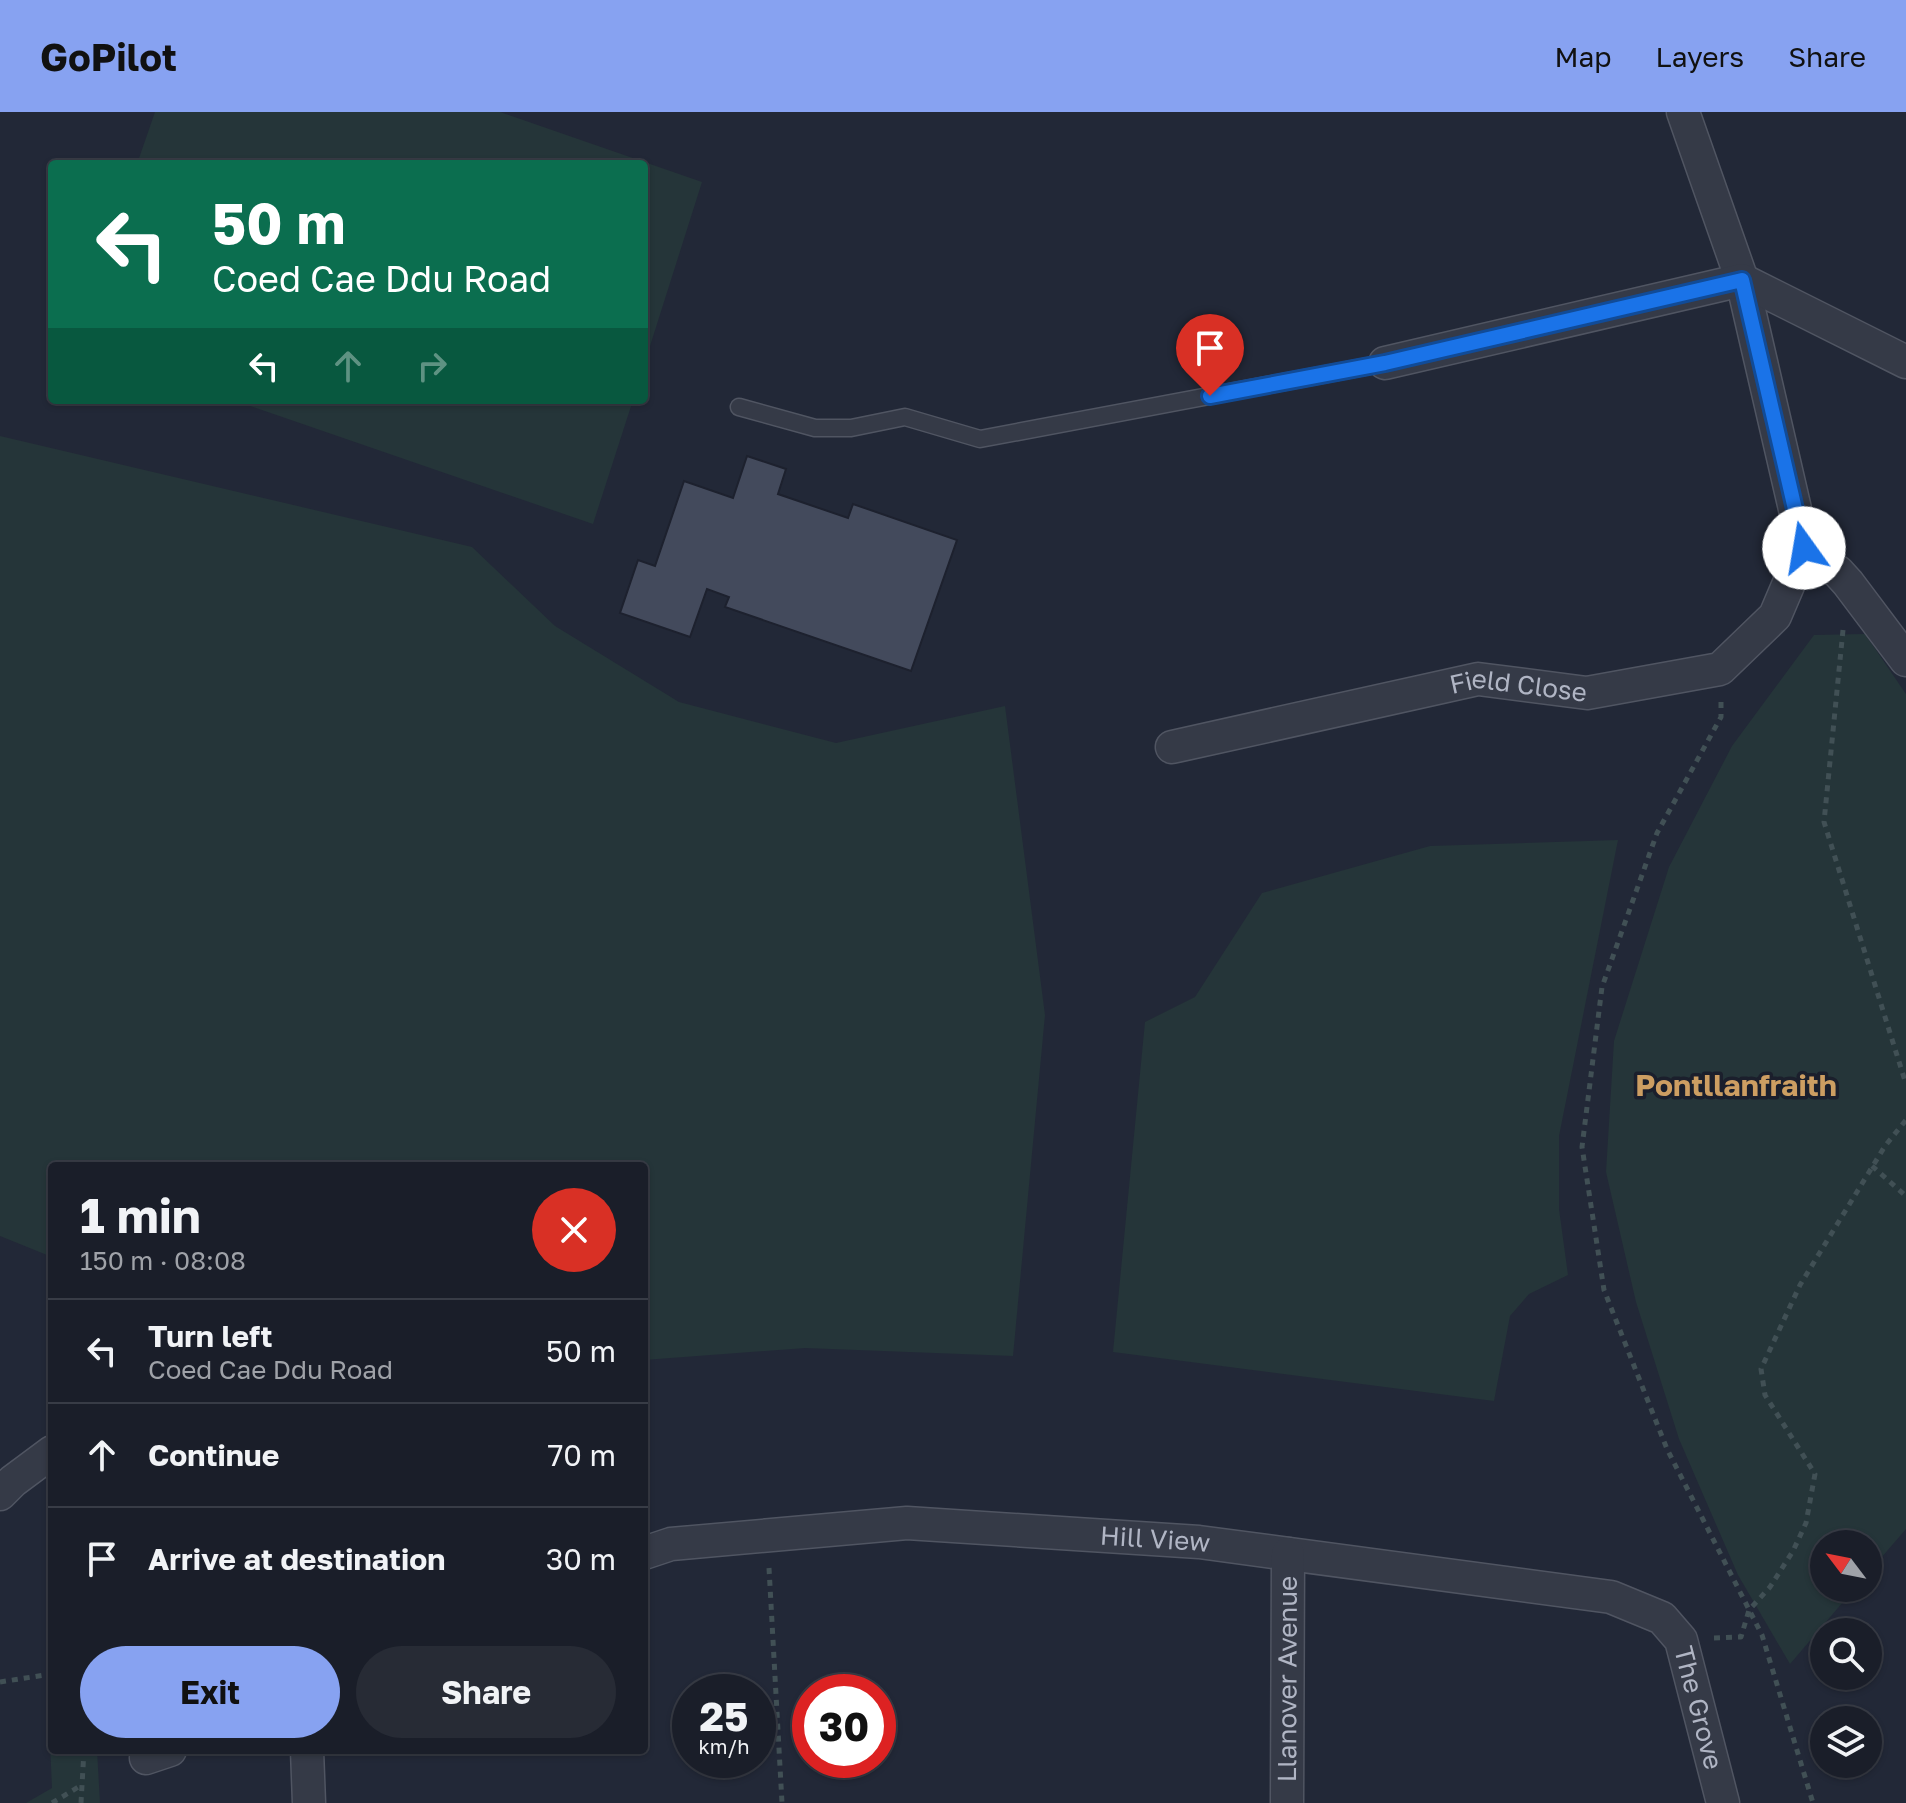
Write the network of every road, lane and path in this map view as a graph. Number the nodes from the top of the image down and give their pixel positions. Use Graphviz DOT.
graph roads {
  1 [pos="1683,112"];
  2 [pos="1742,280"];
  3 [pos="1906,362"];
  4 [pos="1385,363"];
  5 [pos="739,407"];
  6 [pos="1804,548"];
  7 [pos="1848,583"];
  8 [pos="1906,660"];
  9 [pos="1720,669"];
  10 [pos="1172,747"];
  11 [pos="1906,1084"];
  12 [pos="1906,1120"];
  13 [pos="1872,1166"];
  14 [pos="1906,1196"];
  15 [pos="48,1455"];
  16 [pos="0,1494"];
  17 [pos="767,1536"];
  18 [pos="648,1552"];
  19 [pos="1288,1554"];
  20 [pos="1749,1610"];
  21 [pos="1672,1629"];
  22 [pos="48,1674"];
  23 [pos="0,1682"];
  24 [pos="84,1754"];
  25 [pos="307,1754"];
  26 [pos="81,1785"];
  27 [pos="52,1803"];
  28 [pos="81,1803"];
  29 [pos="309,1803"];
  30 [pos="782,1803"];
  31 [pos="1287,1803"];
  32 [pos="1723,1803"];
  33 [pos="1813,1803"];
  1 -- 2 [label="street"];
  2 -- 3 [label="street"];
  2 -- 4 [label="street"];
  2 -- 6 [label="street"];
  4 -- 5 [label="lane"];
  6 -- 7 [label="street"];
  6 -- 9 [label="street"];
  7 -- 8 [label="street"];
  7 -- 11 [label="path"];
  9 -- 10 [label="street, Field Close"];
  9 -- 20 [label="path"];
  12 -- 13 [label="path"];
  13 -- 14 [label="path"];
  13 -- 20 [label="path"];
  15 -- 16 [label="street"];
  17 -- 18 [label="street, Hill View"];
  17 -- 19 [label="street, Hill View"];
  17 -- 30 [label="path"];
  19 -- 21 [label="street, Hill View"];
  19 -- 31 [label="street, Llanover Avenue"];
  20 -- 21 [label="path"];
  20 -- 33 [label="path"];
  21 -- 32 [label="street, The Grove"];
  22 -- 23 [label="path"];
  24 -- 26 [label="path"];
  25 -- 29 [label="street"];
  26 -- 27 [label="path"];
  26 -- 28 [label="path"];
}
